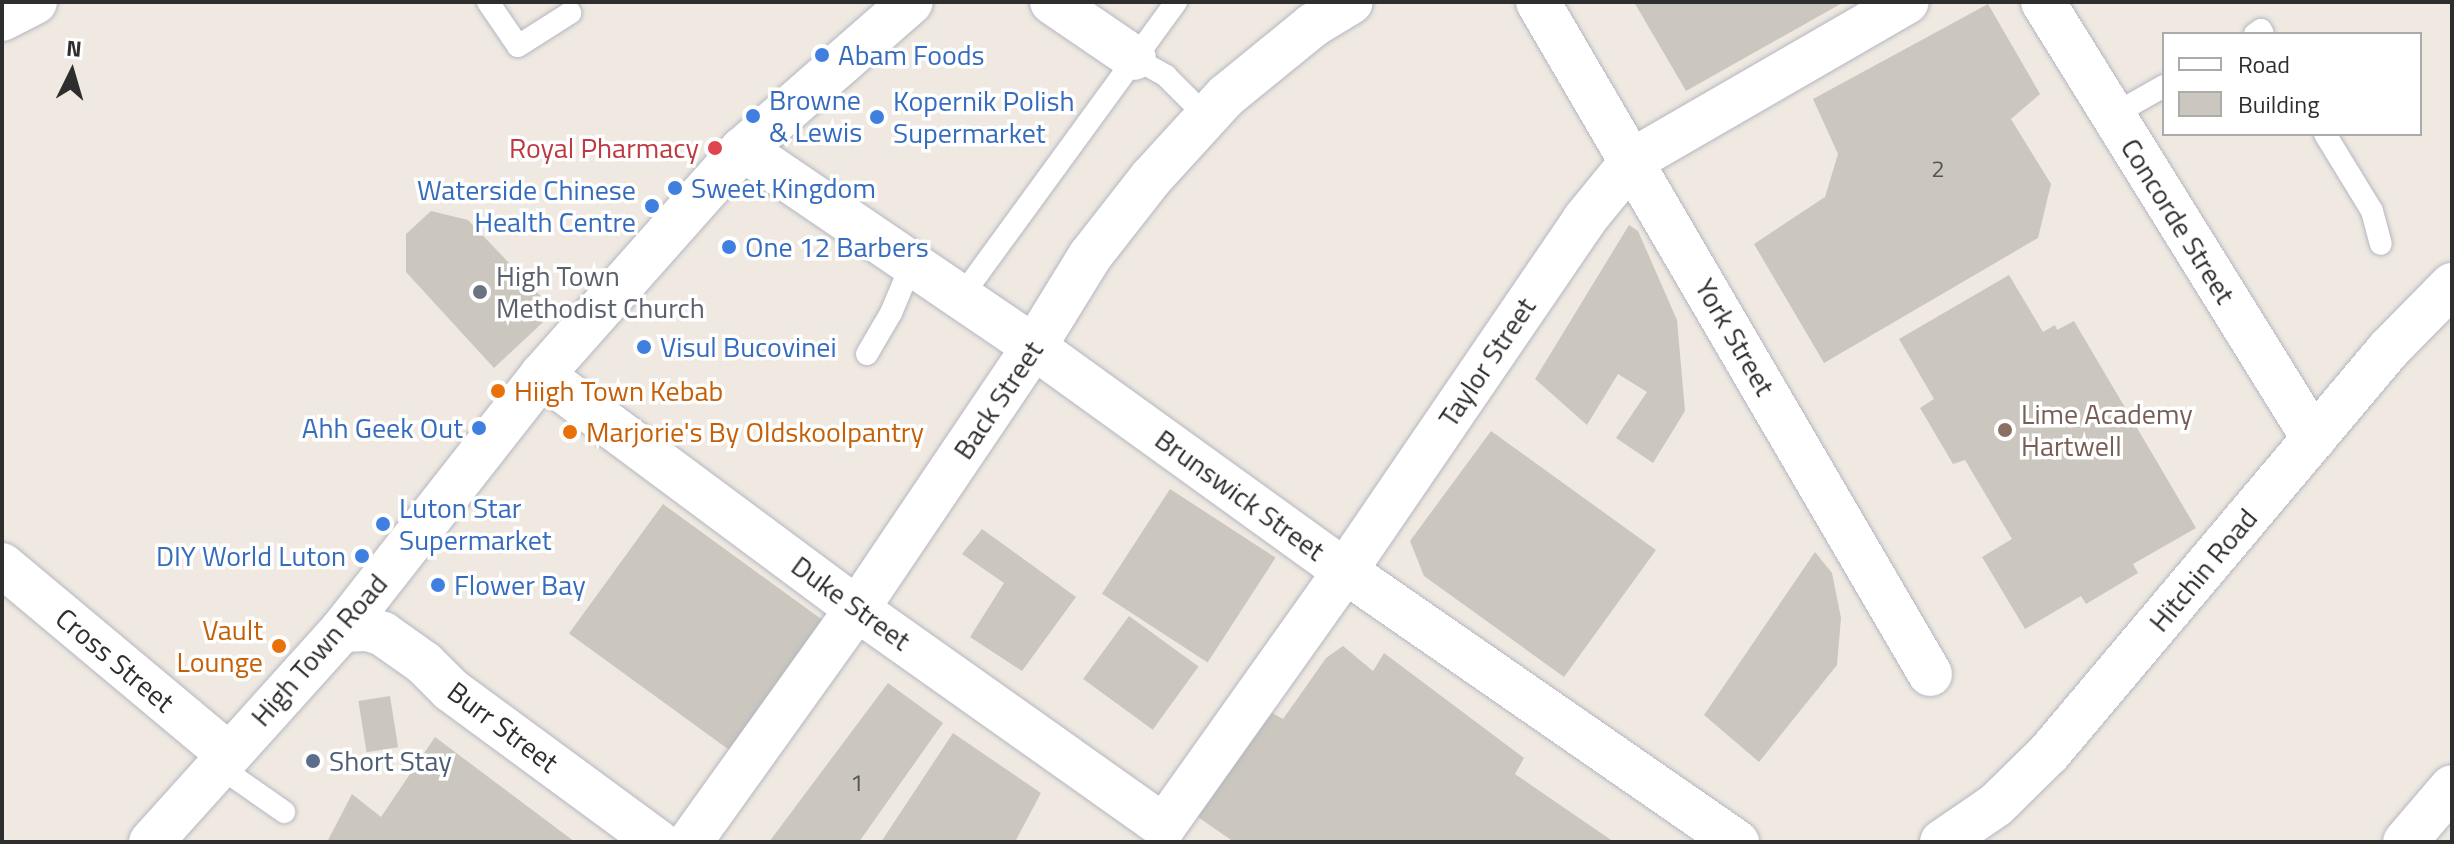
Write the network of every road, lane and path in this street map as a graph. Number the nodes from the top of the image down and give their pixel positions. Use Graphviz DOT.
graph roads {
  1 [pos="35,2"];
  2 [pos="488,2"];
  3 [pos="911,2"];
  4 [pos="1052,2"];
  5 [pos="1176,2"];
  6 [pos="1351,2"];
  7 [pos="1538,2"];
  8 [pos="1907,2"];
  9 [pos="2043,2"];
  10 [pos="570,13"];
  11 [pos="2,19"];
  12 [pos="1134,58"];
  13 [pos="2162,87"];
  14 [pos="2113,115"];
  15 [pos="1207,117"];
  16 [pos="2326,136"];
  17 [pos="743,149"];
  18 [pos="1633,160"];
  19 [pos="2381,244"];
  20 [pos="912,263"];
  21 [pos="2452,285"];
  22 [pos="961,297"];
  23 [pos="1034,347"];
  24 [pos="867,354"];
  25 [pos="542,375"];
  26 [pos="2314,439"];
  27 [pos="2,565"];
  28 [pos="1345,571"];
  29 [pos="857,609"];
  30 [pos="342,630"];
  31 [pos="1930,674"];
  32 [pos="223,760"];
  33 [pos="2452,787"];
  34 [pos="284,812"];
  35 [pos="1164,826"];
  36 [pos="151,842"];
  37 [pos="658,842"];
  38 [pos="690,842"];
  39 [pos="1737,842"];
  40 [pos="1942,842"];
  41 [pos="2405,842"];
  1 -- 11 [label="street"];
  2 -- 10 [label="lane"];
  3 -- 17 [label="street, High Town Road"];
  4 -- 12 [label="street"];
  5 -- 12 [label="lane"];
  6 -- 15 [label="street, Back Street"];
  7 -- 18 [label="street, York Street"];
  8 -- 18 [label="street, Taylor Street"];
  9 -- 14 [label="street, Concorde Street"];
  12 -- 15 [label="lane"];
  12 -- 22 [label="lane"];
  13 -- 14 [label="lane"];
  14 -- 26 [label="street, Concorde Street"];
  15 -- 23 [label="street, Back Street"];
  16 -- 19 [label="lane"];
  17 -- 20 [label="street, Brunswick Street"];
  17 -- 25 [label="street, High Town Road"];
  18 -- 28 [label="street, Taylor Street"];
  18 -- 31 [label="street, York Street"];
  20 -- 22 [label="street, Brunswick Street"];
  20 -- 24 [label="lane"];
  21 -- 26 [label="street, Hitchin Road"];
  22 -- 23 [label="street, Brunswick Street"];
  23 -- 28 [label="street, Brunswick Street"];
  23 -- 29 [label="street, Back Street"];
  25 -- 29 [label="street, Duke Street"];
  25 -- 30 [label="street, High Town Road"];
  26 -- 40 [label="street, Hitchin Road"];
  27 -- 32 [label="street, Cross Street"];
  28 -- 35 [label="street, Taylor Street"];
  28 -- 39 [label="street, Brunswick Street"];
  29 -- 35 [label="street, Duke Street"];
  29 -- 38 [label="street, Back Street"];
  30 -- 32 [label="street, High Town Road"];
  30 -- 37 [label="street, Burr Street"];
  32 -- 34 [label="lane"];
  32 -- 36 [label="street, High Town Road"];
  33 -- 41 [label="street"];
}
